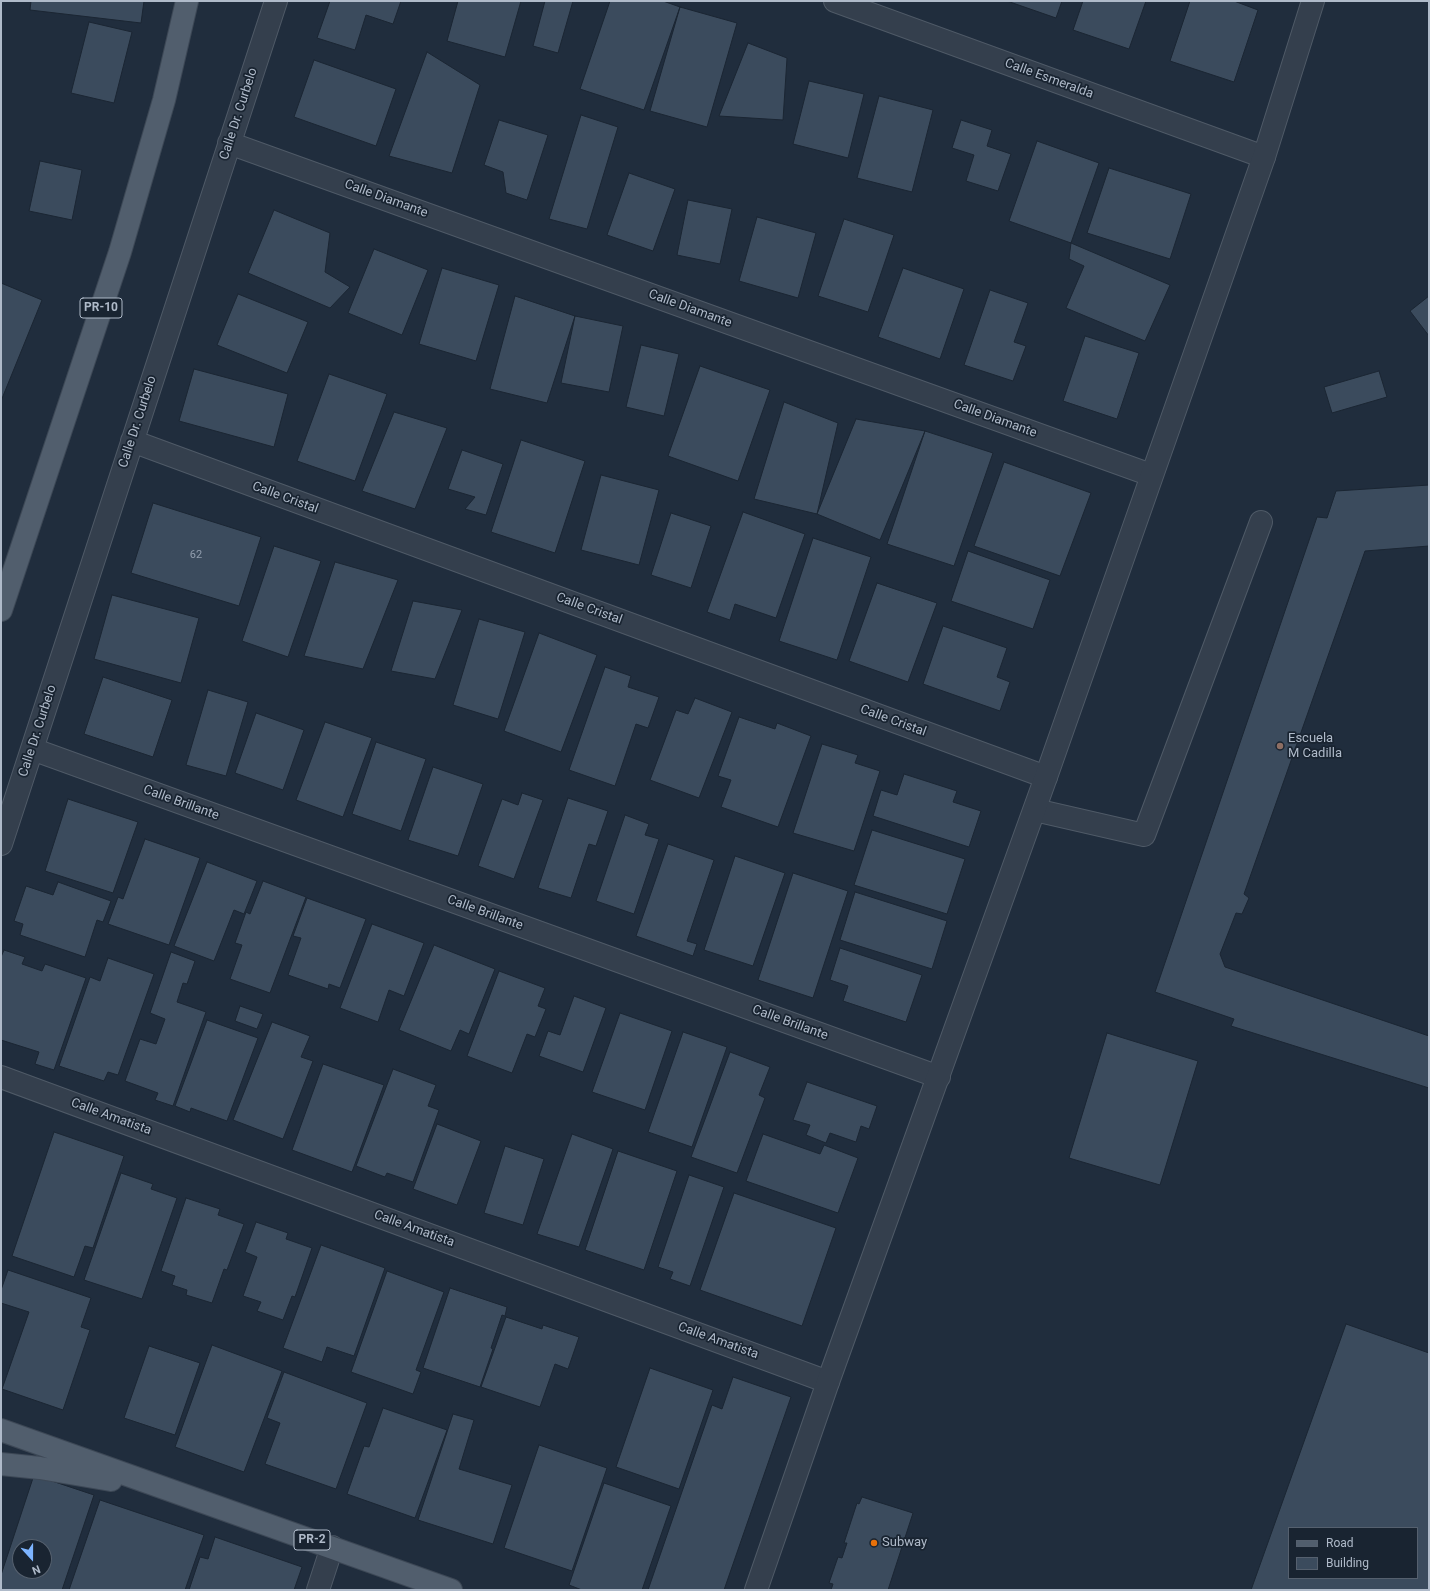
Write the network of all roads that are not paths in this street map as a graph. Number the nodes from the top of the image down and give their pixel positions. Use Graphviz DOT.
graph roads {
  1 [pos="188,1"];
  2 [pos="276,1"];
  3 [pos="835,1"];
  4 [pos="1313,1"];
  5 [pos="230,143"];
  6 [pos="1264,157"];
  7 [pos="132,441"];
  8 [pos="1152,475"];
  9 [pos="1261,522"];
  10 [pos="1,610"];
  11 [pos="32,749"];
  12 [pos="1046,777"];
  13 [pos="1035,810"];
  14 [pos="1,844"];
  15 [pos="1,1077"];
  16 [pos="939,1077"];
  17 [pos="828,1382"];
  18 [pos="1,1430"];
  19 [pos="1,1464"];
  20 [pos="171,1491"];
  21 [pos="332,1546"];
  22 [pos="318,1590"];
  23 [pos="451,1590"];
  24 [pos="756,1590"];
  1 -- 10 [label="main road, PR-10"];
  2 -- 5 [label="street, Calle Dr. Curbelo"];
  3 -- 6 [label="street, Calle Esmeralda"];
  4 -- 6 [label="street"];
  5 -- 7 [label="street, Calle Dr. Curbelo"];
  5 -- 8 [label="street, Calle Diamante"];
  6 -- 8 [label="street"];
  7 -- 11 [label="street, Calle Dr. Curbelo"];
  7 -- 12 [label="street, Calle Cristal"];
  8 -- 12 [label="street"];
  9 -- 13 [label="street"];
  11 -- 14 [label="street, Calle Dr. Curbelo"];
  11 -- 16 [label="street, Calle Brillante"];
  12 -- 13 [label="street"];
  13 -- 16 [label="street"];
  15 -- 17 [label="street, Calle Amatista"];
  16 -- 17 [label="street"];
  17 -- 24 [label="street"];
  18 -- 20 [label="main road, PR-2"];
  19 -- 20 [label="main road, PR-2"];
  20 -- 21 [label="main road, PR-2"];
  21 -- 22 [label="street"];
  21 -- 23 [label="main road, PR-2"];
}
